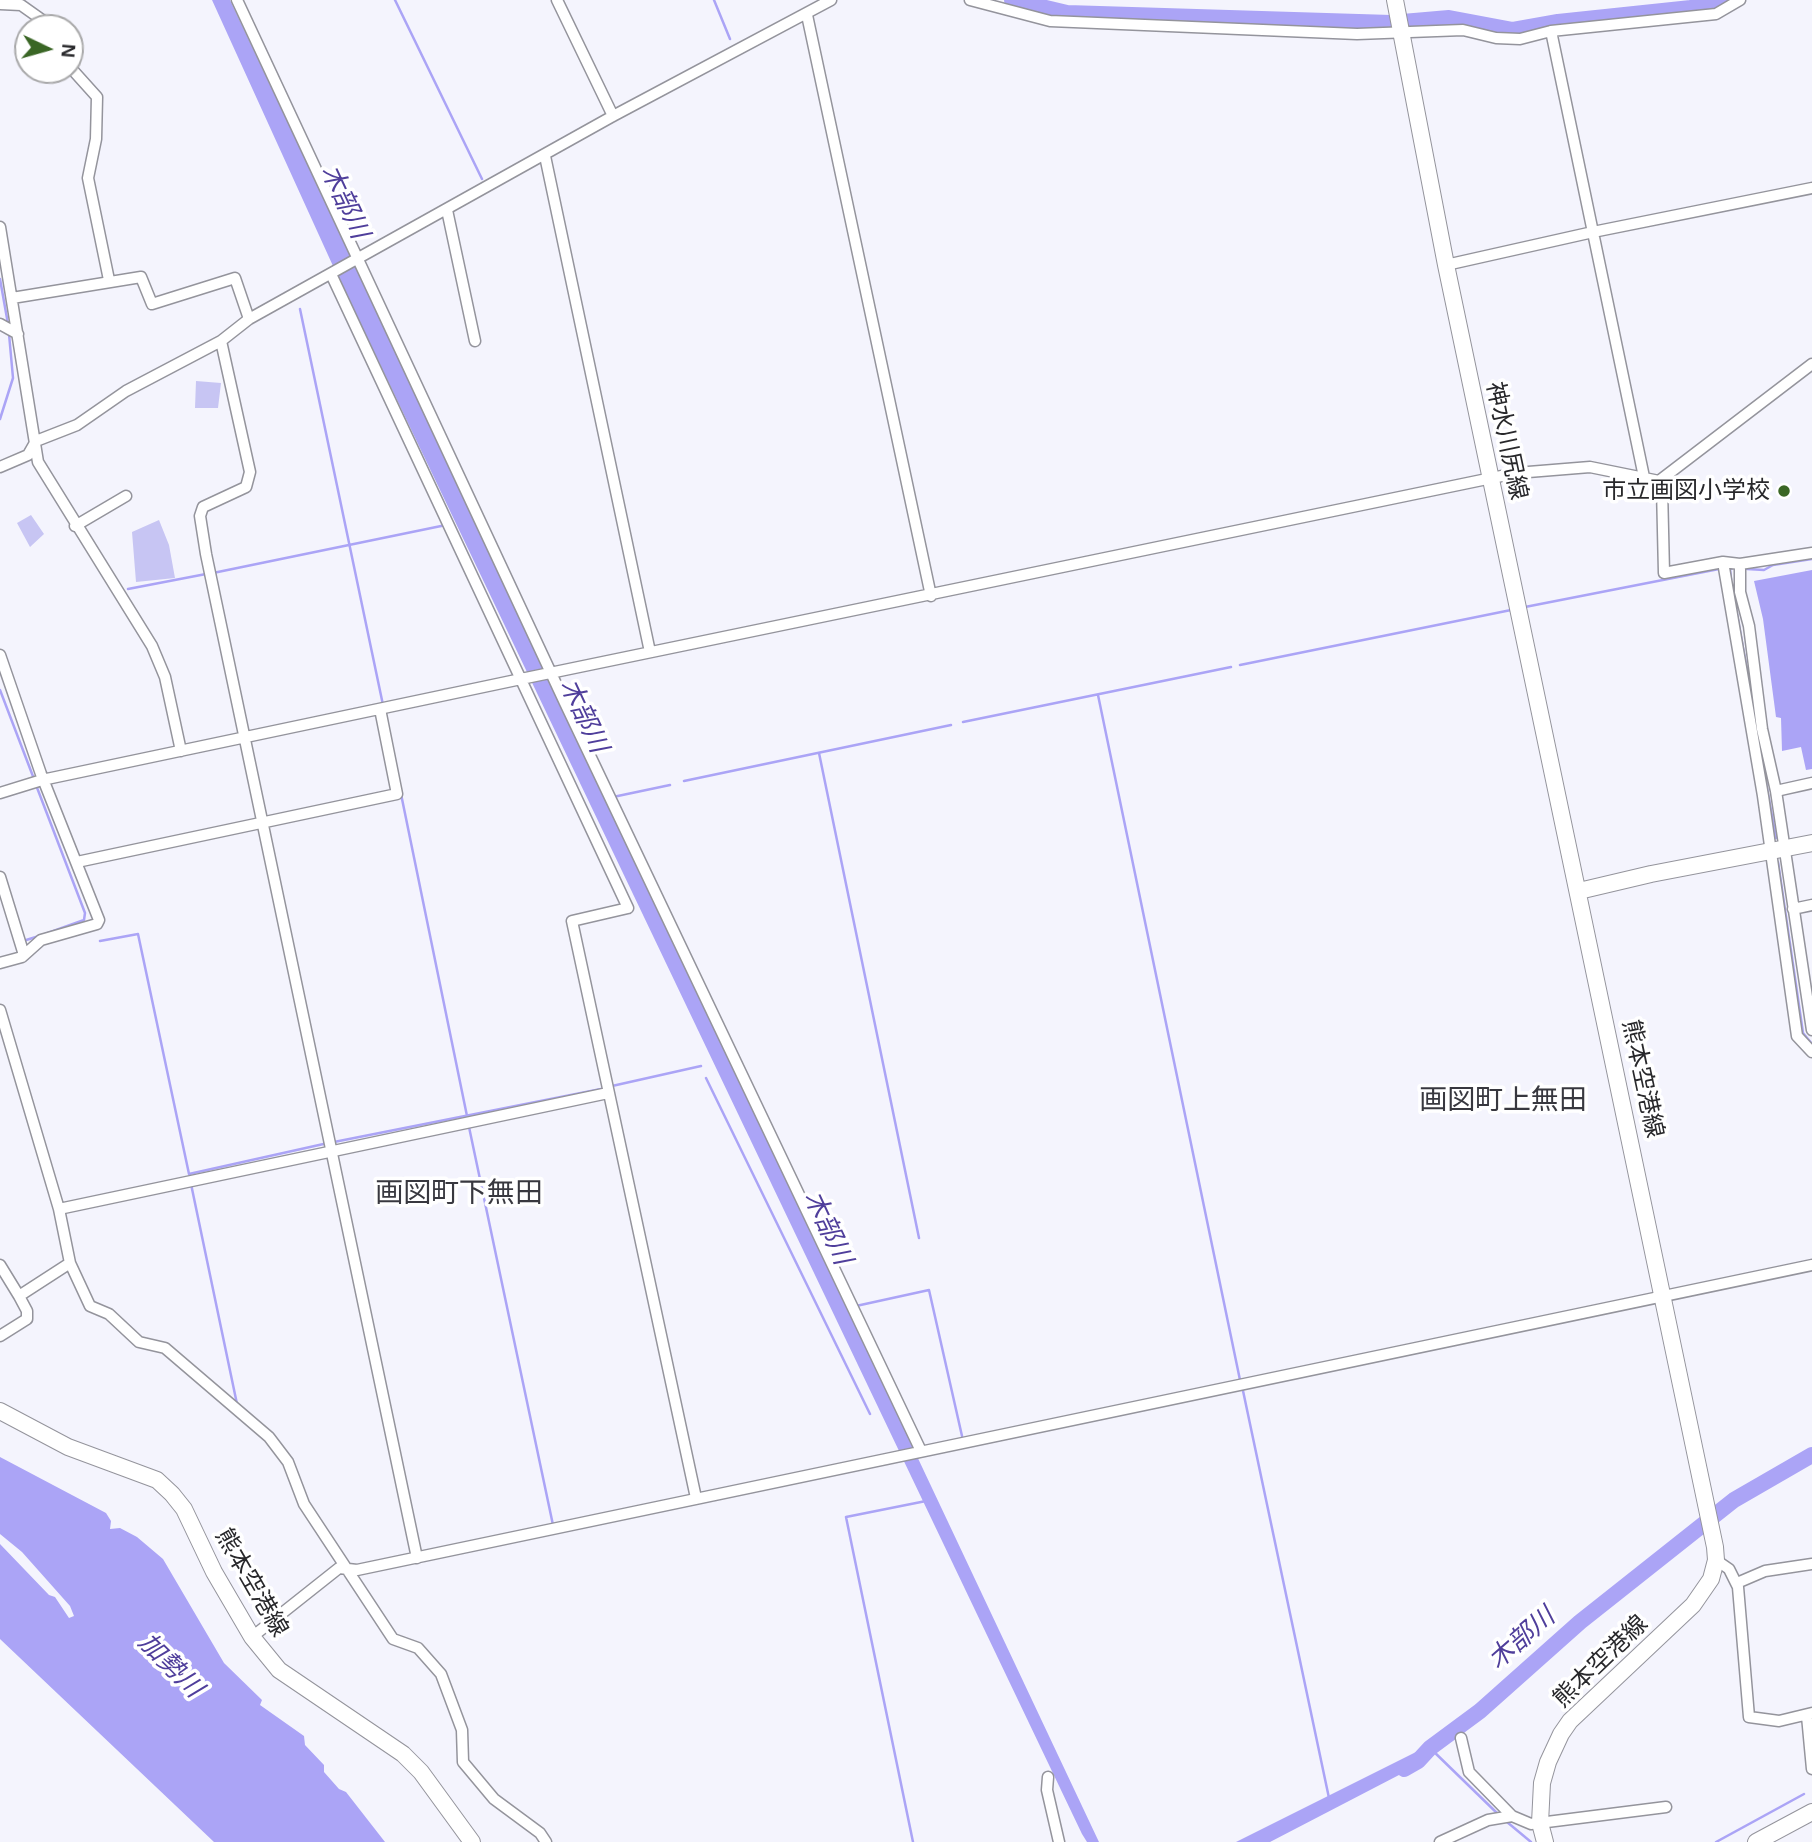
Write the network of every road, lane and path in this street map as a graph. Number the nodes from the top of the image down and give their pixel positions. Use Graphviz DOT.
graph roads {
  1 [pos="237,0"];
  2 [pos="557,0"];
  3 [pos="831,0"];
  4 [pos="970,0"];
  5 [pos="1740,0"];
  6 [pos="0,4"];
  7 [pos="34,14"];
  8 [pos="807,15"];
  9 [pos="1398,20"];
  10 [pos="1551,31"];
  11 [pos="84,83"];
  12 [pos="613,116"];
  13 [pos="545,156"];
  14 [pos="1812,188"];
  15 [pos="447,210"];
  16 [pos="0,227"];
  17 [pos="1593,232"];
  18 [pos="358,258"];
  19 [pos="1446,265"];
  20 [pos="331,274"];
  21 [pos="109,280"];
  22 [pos="12,298"];
  23 [pos="249,319"];
  24 [pos="0,324"];
  25 [pos="18,334"];
  26 [pos="220,341"];
  27 [pos="475,341"];
  28 [pos="1812,365"];
  29 [pos="36,441"];
  30 [pos="0,467"];
  31 [pos="1644,477"];
  32 [pos="1491,478"];
  33 [pos="1659,481"];
  34 [pos="126,496"];
  35 [pos="75,526"];
  36 [pos="1812,553"];
  37 [pos="1723,562"];
  38 [pos="1740,564"];
  39 [pos="930,596"];
  40 [pos="650,652"];
  41 [pos="0,654"];
  42 [pos="551,674"];
  43 [pos="523,679"];
  44 [pos="380,709"];
  45 [pos="242,739"];
  46 [pos="181,751"];
  47 [pos="39,781"];
  48 [pos="1812,783"];
  49 [pos="1776,791"];
  50 [pos="0,793"];
  51 [pos="260,824"];
  52 [pos="1812,843"];
  53 [pos="1777,851"];
  54 [pos="77,862"];
  55 [pos="0,877"];
  56 [pos="1579,891"];
  57 [pos="1812,905"];
  58 [pos="1793,909"];
  59 [pos="24,955"];
  60 [pos="0,963"];
  61 [pos="0,1010"];
  62 [pos="1812,1030"];
  63 [pos="1812,1052"];
  64 [pos="608,1093"];
  65 [pos="329,1151"];
  66 [pos="59,1209"];
  67 [pos="70,1263"];
  68 [pos="1812,1265"];
  69 [pos="2,1272"];
  70 [pos="1664,1295"];
  71 [pos="19,1296"];
  72 [pos="0,1336"];
  73 [pos="0,1411"];
  74 [pos="918,1452"];
  75 [pos="696,1498"];
  76 [pos="417,1558"];
  77 [pos="1716,1560"];
  78 [pos="1812,1564"];
  79 [pos="345,1569"];
  80 [pos="1737,1583"];
  81 [pos="252,1637"];
  82 [pos="1810,1715"];
  83 [pos="1461,1738"];
  84 [pos="1812,1769"];
  85 [pos="1048,1777"];
  86 [pos="1666,1807"];
  87 [pos="1812,1812"];
  88 [pos="1511,1816"];
  89 [pos="1540,1823"];
  90 [pos="472,1842"];
  91 [pos="545,1842"];
  92 [pos="1059,1842"];
  93 [pos="1440,1842"];
  94 [pos="1545,1842"];
  95 [pos="1755,1842"];
  1 -- 18 [label="street"];
  2 -- 12 [label="street"];
  3 -- 8 [label="street"];
  4 -- 9 [label="street"];
  5 -- 10 [label="street"];
  6 -- 7 [label="street"];
  8 -- 12 [label="street"];
  8 -- 39 [label="street"];
  9 -- 10 [label="street"];
  9 -- 19 [label="main road, 神水川尻線"];
  10 -- 17 [label="street"];
  11 -- 21 [label="street"];
  12 -- 13 [label="street"];
  13 -- 15 [label="street"];
  13 -- 40 [label="street"];
  14 -- 17 [label="street"];
  15 -- 18 [label="street"];
  15 -- 27 [label="street"];
  16 -- 22 [label="street"];
  17 -- 19 [label="street"];
  17 -- 31 [label="street"];
  18 -- 20 [label="street"];
  18 -- 42 [label="street"];
  19 -- 32 [label="main road, 神水川尻線"];
  20 -- 23 [label="street"];
  20 -- 43 [label="street"];
  21 -- 22 [label="street"];
  21 -- 23 [label="street"];
  22 -- 25 [label="street"];
  23 -- 26 [label="street"];
  24 -- 25 [label="street"];
  25 -- 29 [label="street"];
  26 -- 29 [label="street"];
  26 -- 45 [label="street"];
  28 -- 33 [label="street"];
  29 -- 30 [label="street"];
  29 -- 35 [label="street"];
  31 -- 32 [label="street"];
  31 -- 33 [label="street"];
  32 -- 39 [label="street"];
  32 -- 56 [label="main road, 神水川尻線"];
  33 -- 37 [label="street"];
  34 -- 35 [label="street"];
  35 -- 46 [label="street"];
  36 -- 38 [label="street"];
  37 -- 38 [label="street"];
  37 -- 53 [label="street"];
  38 -- 49 [label="street"];
  39 -- 40 [label="street"];
  40 -- 42 [label="street"];
  41 -- 47 [label="street"];
  42 -- 43 [label="street"];
  42 -- 74 [label="street"];
  43 -- 44 [label="street"];
  43 -- 64 [label="street"];
  44 -- 45 [label="street"];
  44 -- 51 [label="street"];
  45 -- 46 [label="street"];
  45 -- 51 [label="street"];
  46 -- 47 [label="street"];
  47 -- 50 [label="street"];
  47 -- 54 [label="street"];
  48 -- 49 [label="street"];
  49 -- 53 [label="street"];
  51 -- 54 [label="street"];
  51 -- 65 [label="street"];
  52 -- 53 [label="main road"];
  53 -- 56 [label="main road"];
  53 -- 58 [label="street"];
  53 -- 63 [label="street"];
  54 -- 59 [label="street"];
  55 -- 59 [label="street"];
  56 -- 70 [label="main road, 熊本空港線"];
  57 -- 58 [label="street"];
  58 -- 62 [label="street"];
  59 -- 60 [label="street"];
  61 -- 66 [label="street"];
  64 -- 65 [label="street"];
  64 -- 75 [label="street"];
  65 -- 66 [label="street"];
  65 -- 76 [label="street"];
  66 -- 67 [label="street"];
  67 -- 71 [label="street"];
  67 -- 79 [label="street"];
  68 -- 70 [label="street"];
  69 -- 71 [label="street"];
  70 -- 74 [label="street"];
  70 -- 77 [label="main road, 熊本空港線"];
  71 -- 72 [label="street"];
  73 -- 81 [label="main road, 熊本空港線"];
  74 -- 75 [label="street"];
  75 -- 76 [label="street"];
  76 -- 79 [label="street"];
  77 -- 80 [label="street"];
  77 -- 89 [label="main road, 熊本空港線"];
  78 -- 80 [label="street"];
  79 -- 81 [label="street"];
  79 -- 91 [label="street"];
  80 -- 82 [label="street"];
  81 -- 90 [label="main road, 熊本空港線"];
  82 -- 84 [label="street"];
  83 -- 88 [label="street"];
  85 -- 92 [label="street"];
  86 -- 89 [label="street"];
  87 -- 95 [label="main road"];
  88 -- 89 [label="street"];
  88 -- 93 [label="street"];
  89 -- 94 [label="main road, 熊本空港線"];
}
